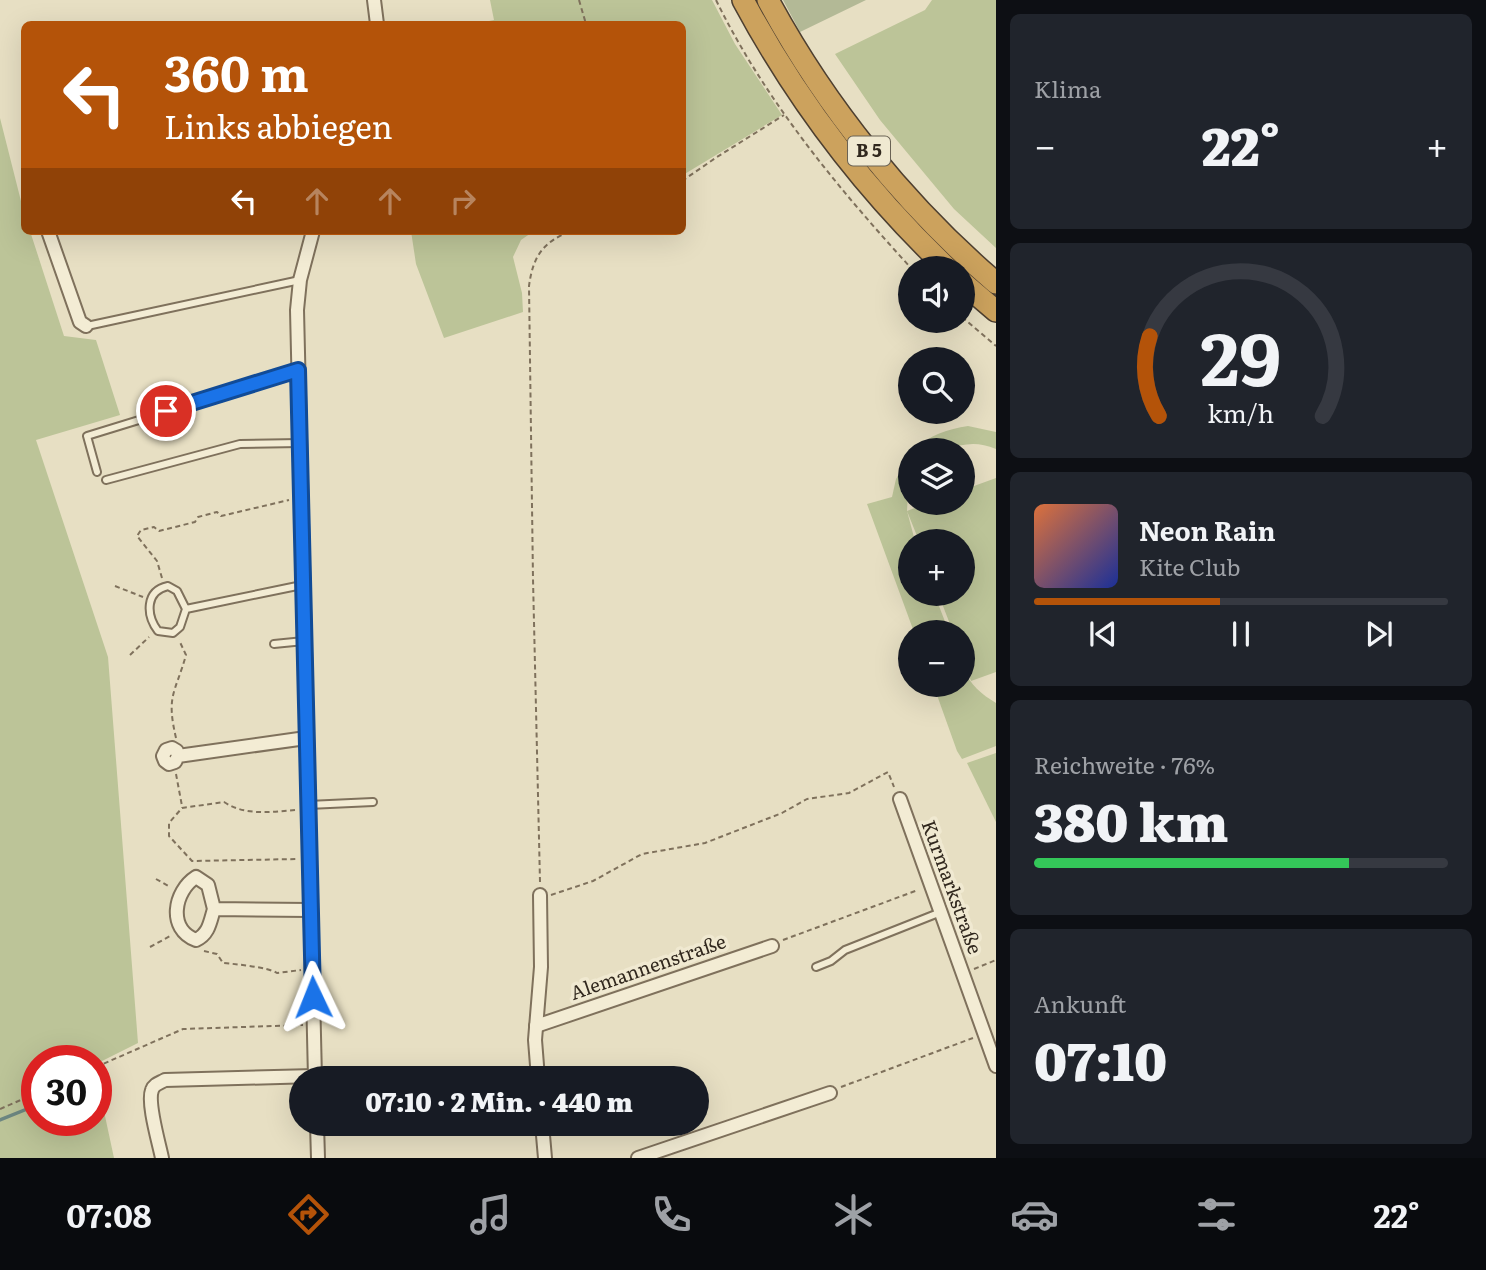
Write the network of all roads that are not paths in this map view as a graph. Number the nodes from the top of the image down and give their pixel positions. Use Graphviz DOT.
graph roads {
  1 [pos="374,0"];
  2 [pos="743,0"];
  3 [pos="768,0"];
  4 [pos="377,21"];
  5 [pos="49,235"];
  6 [pos="312,235"];
  7 [pos="936,256"];
  8 [pos="300,280"];
  9 [pos="996,283"];
  10 [pos="975,293"];
  11 [pos="996,311"];
  12 [pos="86,326"];
  13 [pos="298,370"];
  14 [pos="300,443"];
  15 [pos="97,472"];
  16 [pos="106,480"];
  17 [pos="302,585"];
  18 [pos="186,609"];
  19 [pos="304,641"];
  20 [pos="274,644"];
  21 [pos="306,738"];
  22 [pos="175,756"];
  23 [pos="900,799"];
  24 [pos="373,802"];
  25 [pos="308,807"];
  26 [pos="540,895"];
  27 [pos="214,909"];
  28 [pos="310,910"];
  29 [pos="941,912"];
  30 [pos="772,946"];
  31 [pos="816,967"];
  32 [pos="536,1026"];
  33 [pos="315,1066"];
  34 [pos="538,1066"];
  35 [pos="996,1066"];
  36 [pos="289,1078"];
  37 [pos="831,1093"];
  38 [pos="317,1136"];
  39 [pos="543,1136"];
  40 [pos="162,1158"];
  41 [pos="318,1158"];
  42 [pos="545,1158"];
  43 [pos="638,1158"];
  1 -- 4 [label="street"];
  2 -- 7 [label="highway, B 5"];
  3 -- 9 [label="highway, B 5"];
  5 -- 12 [label="street"];
  6 -- 8 [label="street"];
  8 -- 12 [label="lane"];
  8 -- 13 [label="street"];
  10 -- 11 [label="highway"];
  13 -- 14 [label="street"];
  13 -- 15 [label="lane"];
  14 -- 16 [label="lane"];
  14 -- 17 [label="street"];
  17 -- 18 [label="lane"];
  17 -- 19 [label="street"];
  18 -- 18 [label="lane"];
  19 -- 20 [label="lane"];
  19 -- 21 [label="street"];
  21 -- 22 [label="street"];
  21 -- 25 [label="street"];
  23 -- 29 [label="street, Kurmarkstraße"];
  24 -- 25 [label="lane"];
  25 -- 28 [label="street"];
  26 -- 32 [label="street"];
  27 -- 27 [label="street"];
  27 -- 28 [label="street"];
  28 -- 33 [label="street"];
  29 -- 31 [label="lane"];
  29 -- 35 [label="street, Kurmarkstraße"];
  30 -- 32 [label="street, Alemannenstraße"];
  32 -- 34 [label="street"];
  36 -- 40 [label="street"];
  37 -- 43 [label="street"];
  38 -- 41 [label="street"];
  39 -- 42 [label="street"];
}
